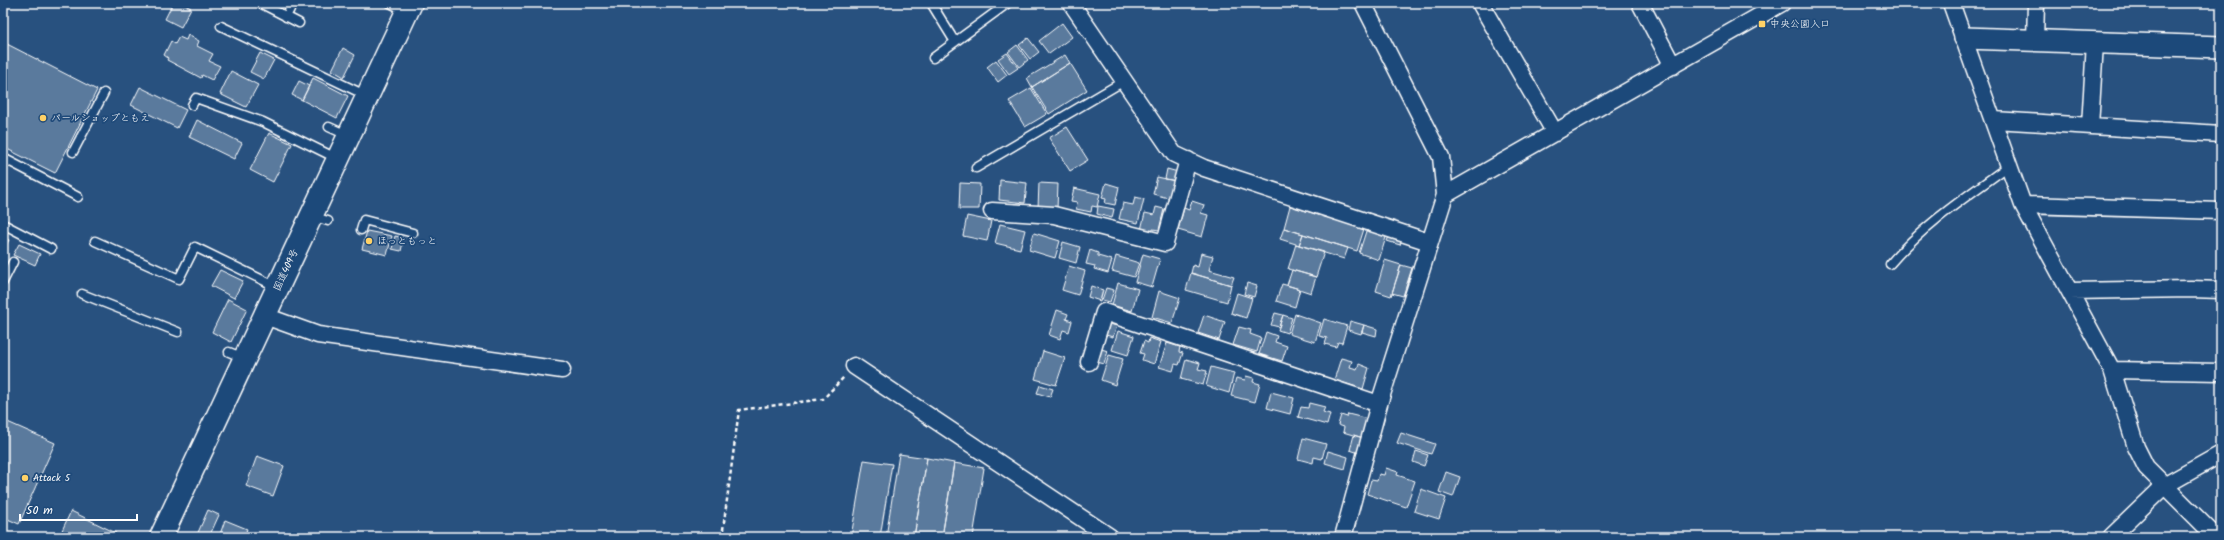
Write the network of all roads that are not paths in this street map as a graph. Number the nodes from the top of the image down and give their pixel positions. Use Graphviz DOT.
graph roads {
  1 [pos="260,3"];
  2 [pos="293,3"];
  3 [pos="931,3"];
  4 [pos="1008,3"];
  5 [pos="1071,3"];
  6 [pos="1363,3"];
  7 [pos="1480,3"];
  8 [pos="1640,3"];
  9 [pos="1782,3"];
  10 [pos="1951,3"];
  11 [pos="2036,3"];
  12 [pos="402,6"];
  13 [pos="286,17"];
  14 [pos="299,23"];
  15 [pos="222,26"];
  16 [pos="1965,38"];
  17 [pos="2035,41"];
  18 [pos="955,42"];
  19 [pos="2095,43"];
  20 [pos="2221,47"];
  21 [pos="933,58"];
  22 [pos="1673,66"];
  23 [pos="1124,81"];
  24 [pos="104,93"];
  25 [pos="367,96"];
  26 [pos="192,105"];
  27 [pos="1994,120"];
  28 [pos="2090,126"];
  29 [pos="328,127"];
  30 [pos="1555,132"];
  31 [pos="2221,134"];
  32 [pos="349,137"];
  33 [pos="73,152"];
  34 [pos="3,158"];
  35 [pos="338,160"];
  36 [pos="1188,160"];
  37 [pos="2010,165"];
  38 [pos="976,168"];
  39 [pos="1445,195"];
  40 [pos="78,197"];
  41 [pos="2023,205"];
  42 [pos="992,211"];
  43 [pos="2221,211"];
  44 [pos="3,224"];
  45 [pos="361,230"];
  46 [pos="413,233"];
  47 [pos="95,241"];
  48 [pos="1429,242"];
  49 [pos="51,249"];
  50 [pos="13,262"];
  51 [pos="1890,264"];
  52 [pos="3,282"];
  53 [pos="278,287"];
  54 [pos="2221,290"];
  55 [pos="2070,291"];
  56 [pos="82,294"];
  57 [pos="265,316"];
  58 [pos="178,332"];
  59 [pos="1089,362"];
  60 [pos="854,366"];
  61 [pos="562,370"];
  62 [pos="2112,370"];
  63 [pos="2221,372"];
  64 [pos="1379,404"];
  65 [pos="2221,454"];
  66 [pos="2164,486"];
  67 [pos="161,537"];
  68 [pos="1110,537"];
  69 [pos="1343,537"];
  70 [pos="2111,537"];
  71 [pos="2216,537"];
  1 -- 13 [label="lane"];
  2 -- 13 [label="lane"];
  3 -- 18 [label="lane"];
  4 -- 18 [label="lane"];
  5 -- 23 [label="street"];
  6 -- 39 [label="street"];
  7 -- 30 [label="street"];
  8 -- 22 [label="street"];
  9 -- 22 [label="street"];
  10 -- 16 [label="street"];
  11 -- 17 [label="street"];
  12 -- 25 [label="highway, 国道409号"];
  13 -- 14 [label="lane"];
  15 -- 25 [label="lane"];
  16 -- 17 [label="street"];
  16 -- 27 [label="street"];
  17 -- 19 [label="street"];
  18 -- 21 [label="lane"];
  19 -- 20 [label="street"];
  19 -- 28 [label="street"];
  22 -- 30 [label="street"];
  23 -- 36 [label="street"];
  23 -- 38 [label="lane"];
  24 -- 33 [label="lane"];
  25 -- 32 [label="highway, 国道409号"];
  26 -- 35 [label="lane"];
  27 -- 28 [label="street"];
  27 -- 37 [label="street"];
  28 -- 31 [label="street"];
  29 -- 32 [label="lane"];
  30 -- 39 [label="street"];
  32 -- 35 [label="highway, 国道409号"];
  34 -- 40 [label="lane"];
  35 -- 53 [label="highway, 国道409号"];
  36 -- 42 [label="street"];
  36 -- 48 [label="street"];
  37 -- 41 [label="street"];
  37 -- 51 [label="lane"];
  39 -- 48 [label="street"];
  41 -- 43 [label="street"];
  41 -- 55 [label="street"];
  44 -- 49 [label="lane"];
  45 -- 46 [label="lane"];
  47 -- 53 [label="lane"];
  48 -- 64 [label="street"];
  50 -- 52 [label="lane"];
  53 -- 57 [label="highway, 国道409号"];
  54 -- 55 [label="street"];
  55 -- 62 [label="street"];
  56 -- 58 [label="lane"];
  57 -- 61 [label="street"];
  57 -- 67 [label="highway, 国道409号"];
  59 -- 64 [label="street"];
  60 -- 68 [label="street"];
  62 -- 63 [label="street"];
  62 -- 66 [label="street"];
  64 -- 69 [label="street"];
  65 -- 66 [label="street"];
  66 -- 70 [label="street"];
  66 -- 71 [label="street"];
}
